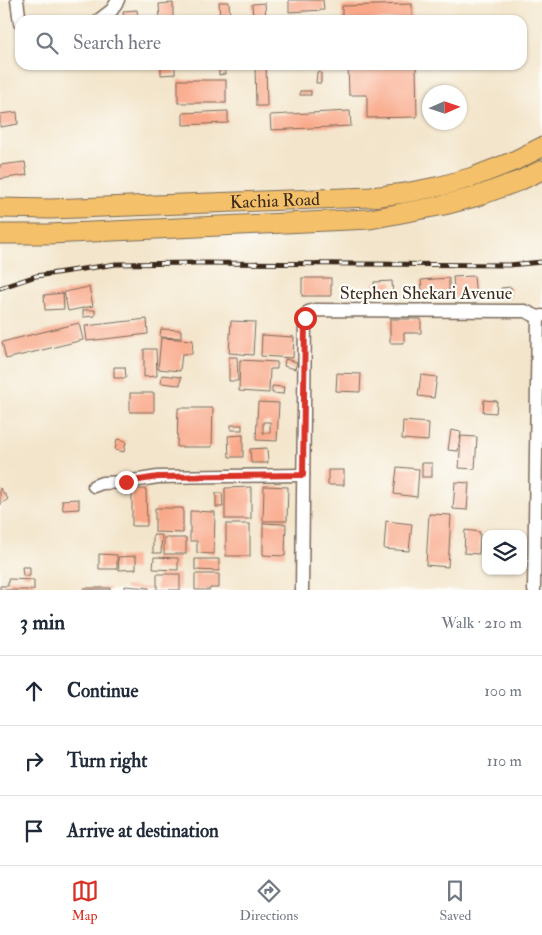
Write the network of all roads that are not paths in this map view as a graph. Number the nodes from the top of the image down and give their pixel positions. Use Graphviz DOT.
graph roads {
  1 [pos="17,0"];
  2 [pos="118,0"];
  3 [pos="19,15"];
  4 [pos="106,15"];
  5 [pos="542,147"];
  6 [pos="542,170"];
  7 [pos="0,208"];
  8 [pos="0,234"];
  9 [pos="540,316"];
  10 [pos="303,475"];
  11 [pos="94,486"];
  12 [pos="538,572"];
  13 [pos="302,590"];
  14 [pos="534,590"];
  1 -- 3 [label="street"];
  2 -- 4 [label="street"];
  5 -- 7 [label="main road, Kachia Road"];
  6 -- 8 [label="main road, Kachia Road"];
  9 -- 10 [label="street, Stephen Shekari Avenue"];
  9 -- 12 [label="street"];
  10 -- 11 [label="street"];
  10 -- 13 [label="street"];
  12 -- 14 [label="street"];
}
